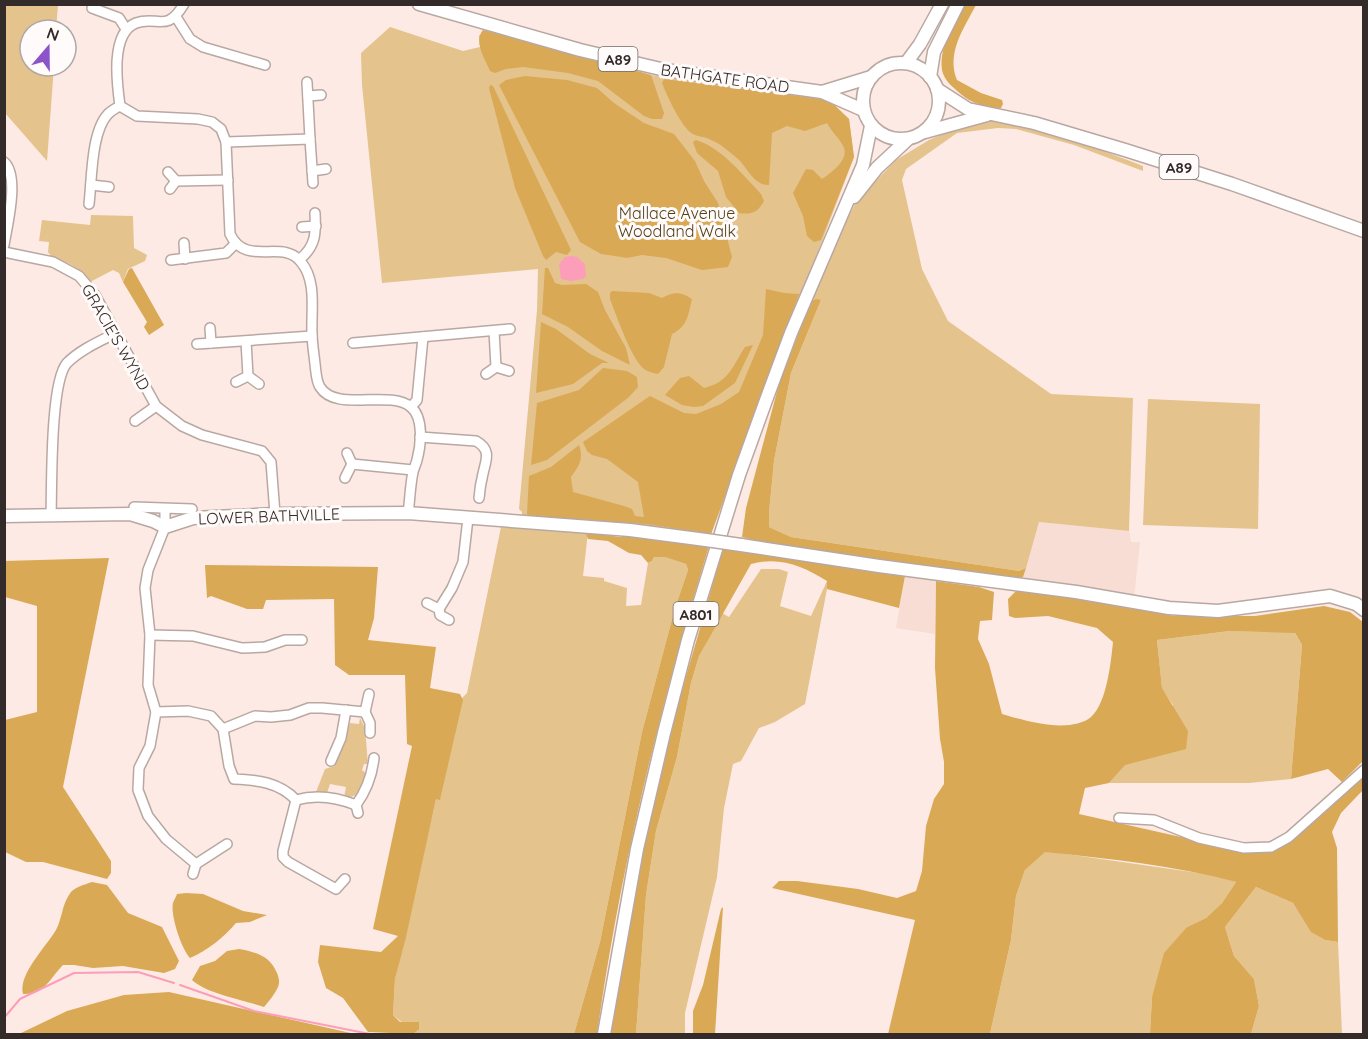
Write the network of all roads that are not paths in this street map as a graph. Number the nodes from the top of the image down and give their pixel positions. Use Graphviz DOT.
graph roads {
  1 [pos="184,4"];
  2 [pos="419,4"];
  3 [pos="942,4"];
  4 [pos="958,4"];
  5 [pos="92,8"];
  6 [pos="176,17"];
  7 [pos="126,29"];
  8 [pos="251,61"];
  9 [pos="906,63"];
  10 [pos="266,65"];
  11 [pos="248,73"];
  12 [pos="871,77"];
  13 [pos="930,77"];
  14 [pos="308,82"];
  15 [pos="937,89"];
  16 [pos="822,92"];
  17 [pos="321,95"];
  18 [pos="308,96"];
  19 [pos="120,106"];
  20 [pos="863,110"];
  21 [pos="991,114"];
  22 [pos="871,126"];
  23 [pos="925,132"];
  24 [pos="310,139"];
  25 [pos="909,139"];
  26 [pos="226,142"];
  27 [pos="4,162"];
  28 [pos="327,169"];
  29 [pos="312,171"];
  30 [pos="168,172"];
  31 [pos="228,180"];
  32 [pos="313,183"];
  33 [pos="91,185"];
  34 [pos="109,187"];
  35 [pos="89,204"];
  36 [pos="843,209"];
  37 [pos="315,213"];
  38 [pos="316,226"];
  39 [pos="302,227"];
  40 [pos="1364,231"];
  41 [pos="184,243"];
  42 [pos="235,244"];
  43 [pos="4,245"];
  44 [pos="4,252"];
  45 [pos="186,259"];
  46 [pos="300,259"];
  47 [pos="171,260"];
  48 [pos="210,328"];
  49 [pos="510,329"];
  50 [pos="494,331"];
  51 [pos="114,334"];
  52 [pos="312,336"];
  53 [pos="423,337"];
  54 [pos="246,340"];
  55 [pos="211,343"];
  56 [pos="353,343"];
  57 [pos="197,344"];
  58 [pos="496,367"];
  59 [pos="509,371"];
  60 [pos="486,374"];
  61 [pos="248,376"];
  62 [pos="236,382"];
  63 [pos="259,384"];
  64 [pos="156,406"];
  65 [pos="411,407"];
  66 [pos="135,420"];
  67 [pos="420,437"];
  68 [pos="346,453"];
  69 [pos="352,464"];
  70 [pos="413,470"];
  71 [pos="345,478"];
  72 [pos="480,498"];
  73 [pos="134,507"];
  74 [pos="165,509"];
  75 [pos="192,509"];
  76 [pos="408,513"];
  77 [pos="275,514"];
  78 [pos="4,516"];
  79 [pos="51,516"];
  80 [pos="468,518"];
  81 [pos="165,527"];
  82 [pos="426,603"];
  83 [pos="439,609"];
  84 [pos="1364,610"];
  85 [pos="449,620"];
  86 [pos="150,636"];
  87 [pos="302,640"];
  88 [pos="369,694"];
  89 [pos="346,710"];
  90 [pos="156,712"];
  91 [pos="365,712"];
  92 [pos="223,729"];
  93 [pos="370,733"];
  94 [pos="374,758"];
  95 [pos="332,761"];
  96 [pos="1364,770"];
  97 [pos="296,800"];
  98 [pos="1119,818"];
  99 [pos="227,844"];
  100 [pos="345,879"];
  101 [pos="604,1035"];
  1 -- 6 [label="street"];
  2 -- 16 [label="main road, BATHGATE ROAD / A89"];
  3 -- 9 [label="main road"];
  4 -- 13 [label="main road"];
  5 -- 7 [label="street"];
  6 -- 7 [label="street"];
  6 -- 8 [label="street"];
  7 -- 19 [label="street"];
  8 -- 10 [label="street"];
  8 -- 11 [label="street"];
  9 -- 12 [label="main road, A89"];
  9 -- 13 [label="main road, A89"];
  12 -- 16 [label="main road, BATHGATE ROAD / A89"];
  12 -- 20 [label="main road"];
  13 -- 15 [label="main road, A89"];
  14 -- 18 [label="street"];
  15 -- 21 [label="main road, A89"];
  15 -- 23 [label="main road"];
  16 -- 20 [label="main road, BATHGATE ROAD / A89"];
  17 -- 18 [label="street"];
  18 -- 24 [label="street"];
  19 -- 26 [label="street"];
  19 -- 33 [label="street"];
  20 -- 22 [label="main road"];
  21 -- 23 [label="main road, A89"];
  21 -- 40 [label="main road, A89"];
  22 -- 25 [label="main road"];
  22 -- 36 [label="main road, A801"];
  23 -- 25 [label="main road, A89"];
  24 -- 26 [label="street"];
  24 -- 29 [label="street"];
  25 -- 36 [label="main road, A801"];
  26 -- 31 [label="street"];
  27 -- 43 [label="street"];
  28 -- 29 [label="street"];
  29 -- 32 [label="street"];
  30 -- 31 [label="street"];
  31 -- 42 [label="street"];
  33 -- 34 [label="street"];
  33 -- 35 [label="street"];
  36 -- 101 [label="main road, A801"];
  37 -- 38 [label="street"];
  38 -- 39 [label="street"];
  38 -- 46 [label="street"];
  41 -- 45 [label="street"];
  42 -- 45 [label="street"];
  42 -- 46 [label="street"];
  44 -- 51 [label="street, GRACIE'S WYND"];
  45 -- 47 [label="street"];
  46 -- 52 [label="street"];
  48 -- 55 [label="street"];
  49 -- 50 [label="street"];
  50 -- 53 [label="street"];
  50 -- 58 [label="street"];
  51 -- 64 [label="street, GRACIE'S WYND"];
  51 -- 79 [label="street"];
  52 -- 54 [label="street"];
  52 -- 65 [label="street"];
  53 -- 56 [label="street"];
  53 -- 65 [label="street"];
  54 -- 55 [label="street"];
  54 -- 61 [label="street"];
  55 -- 57 [label="street"];
  58 -- 59 [label="street"];
  58 -- 60 [label="street"];
  61 -- 62 [label="street"];
  61 -- 63 [label="street"];
  64 -- 66 [label="street, GRACIE'S WYND"];
  64 -- 77 [label="street, GRACIE'S WYND"];
  65 -- 67 [label="street"];
  67 -- 70 [label="street"];
  67 -- 72 [label="street"];
  68 -- 69 [label="street"];
  69 -- 70 [label="street"];
  69 -- 71 [label="street"];
  70 -- 76 [label="street"];
  73 -- 74 [label="street"];
  74 -- 75 [label="street"];
  74 -- 81 [label="street"];
  76 -- 77 [label="main road, LOWER BATHVILLE"];
  76 -- 80 [label="main road, LOWER BATHVILLE"];
  77 -- 81 [label="main road, LOWER BATHVILLE"];
  78 -- 79 [label="main road"];
  79 -- 81 [label="main road"];
  80 -- 83 [label="street"];
  80 -- 84 [label="main road, LOWER BATHVILLE, bridge"];
  81 -- 86 [label="street"];
  82 -- 83 [label="street"];
  83 -- 85 [label="street"];
  86 -- 87 [label="street"];
  86 -- 90 [label="street"];
  88 -- 91 [label="street"];
  89 -- 91 [label="street"];
  89 -- 92 [label="street"];
  89 -- 95 [label="street"];
  90 -- 92 [label="street"];
  90 -- 99 [label="street"];
  91 -- 93 [label="street"];
  92 -- 97 [label="street"];
  94 -- 97 [label="street"];
  96 -- 98 [label="street"];
  97 -- 100 [label="street"];
}
